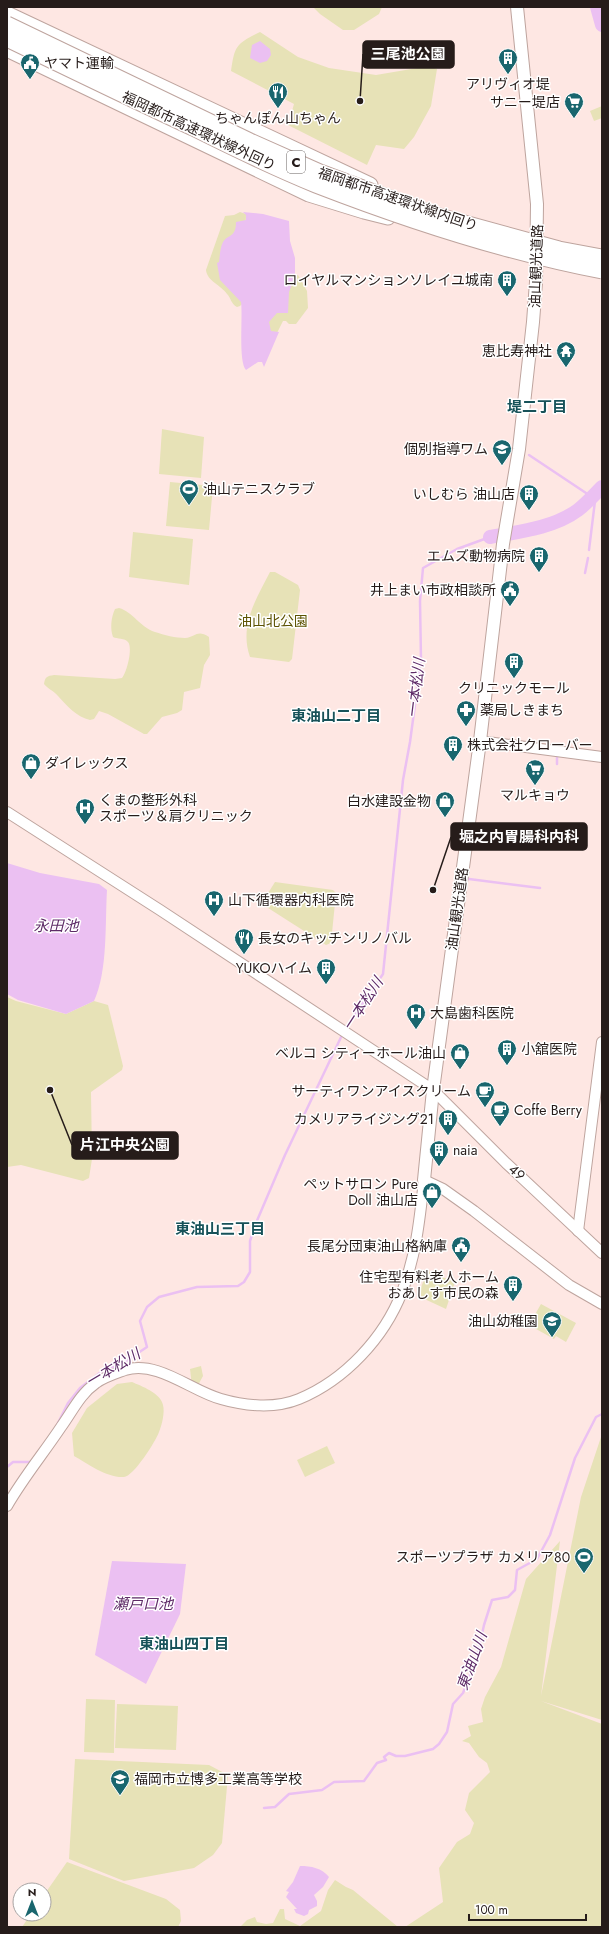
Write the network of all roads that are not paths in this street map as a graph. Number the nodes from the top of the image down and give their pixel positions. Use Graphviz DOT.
graph roads {
  1 [pos="517,7"];
  2 [pos="8,29"];
  3 [pos="7,49"];
  4 [pos="401,203"];
  5 [pos="417,224"];
  6 [pos="602,257"];
  7 [pos="602,270"];
  8 [pos="480,741"];
  9 [pos="602,757"];
  10 [pos="7,812"];
  11 [pos="602,1042"];
  12 [pos="433,1090"];
  13 [pos="424,1180"];
  14 [pos="578,1231"];
  15 [pos="602,1253"];
  16 [pos="602,1304"];
  17 [pos="7,1506"];
  1 -- 8 [label="main road, 油山観光道路"];
  2 -- 4 [label="highway"];
  2 -- 6 [label="highway, 福岡都市高速環状線内回り / C, bridge"];
  2 -- 7 [label="highway, 福岡都市高速環状線外回り / C, bridge"];
  3 -- 5 [label="highway"];
  8 -- 9 [label="street"];
  8 -- 12 [label="main road, 油山観光道路"];
  10 -- 12 [label="street, 49"];
  11 -- 14 [label="street"];
  12 -- 13 [label="main road, 油山観光道路"];
  12 -- 14 [label="street, 49 / 49"];
  13 -- 16 [label="street"];
  13 -- 17 [label="street"];
  14 -- 15 [label="street, 49 / 49"];
}
